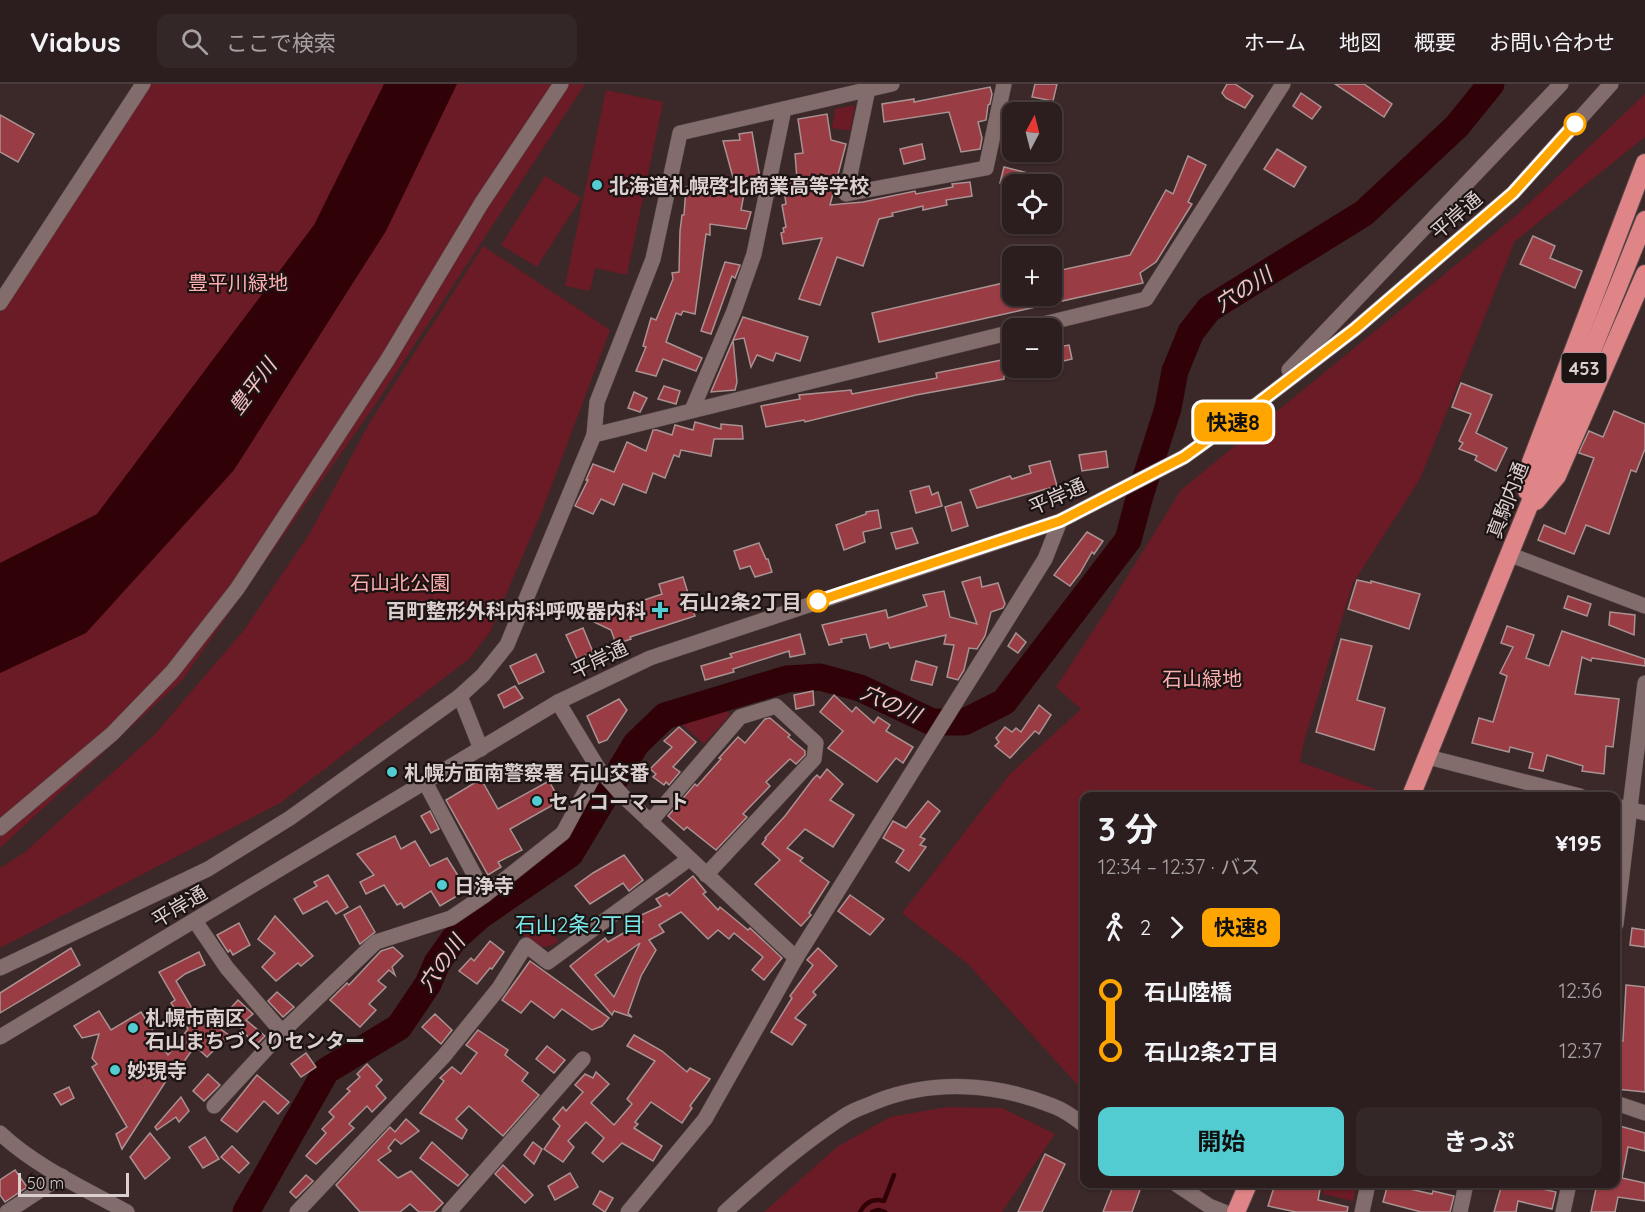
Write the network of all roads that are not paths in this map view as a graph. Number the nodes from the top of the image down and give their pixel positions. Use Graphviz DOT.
graph roads {
  1 [pos="143,84"];
  2 [pos="561,84"];
  3 [pos="892,84"];
  4 [pos="1004,84"];
  5 [pos="1283,84"];
  6 [pos="1561,84"];
  7 [pos="1611,84"];
  8 [pos="868,89"];
  9 [pos="784,109"];
  10 [pos="1645,163"];
  11 [pos="1645,220"];
  12 [pos="1645,274"];
  13 [pos="0,303"];
  14 [pos="1062,319"];
  15 [pos="1002,334"];
  16 [pos="1256,405"];
  17 [pos="692,410"];
  18 [pos="594,435"];
  19 [pos="1524,516"];
  20 [pos="1060,521"];
  21 [pos="1510,555"];
  22 [pos="1645,606"];
  23 [pos="1645,683"];
  24 [pos="460,696"];
  25 [pos="558,702"];
  26 [pos="481,749"];
  27 [pos="1428,757"];
  28 [pos="601,772"];
  29 [pos="425,782"];
  30 [pos="1413,792"];
  31 [pos="1564,792"];
  32 [pos="1630,809"];
  33 [pos="650,822"];
  34 [pos="0,828"];
  35 [pos="689,859"];
  36 [pos="706,875"];
  37 [pos="1620,891"];
  38 [pos="485,895"];
  39 [pos="195,921"];
  40 [pos="796,958"];
  41 [pos="0,968"];
  42 [pos="282,1032"];
  43 [pos="0,1037"];
  44 [pos="583,1059"];
  45 [pos="1620,1105"];
  46 [pos="214,1106"];
  47 [pos="1645,1113"];
  48 [pos="1080,1122"];
  49 [pos="0,1133"];
  50 [pos="62,1176"];
  51 [pos="1182,1188"];
  52 [pos="1246,1188"];
  53 [pos="1367,1188"];
  54 [pos="1464,1188"];
  55 [pos="1568,1188"];
  56 [pos="7,1212"];
  57 [pos="127,1212"];
  58 [pos="297,1212"];
  59 [pos="449,1212"];
  60 [pos="628,1212"];
  61 [pos="725,1212"];
  62 [pos="1224,1212"];
  63 [pos="1236,1212"];
  64 [pos="1362,1212"];
  65 [pos="1460,1212"];
  66 [pos="1563,1212"];
  1 -- 13 [label="street"];
  2 -- 34 [label="street"];
  3 -- 8 [label="street"];
  4 -- 8 [label="street"];
  5 -- 14 [label="street"];
  6 -- 16 [label="street, 平岸通"];
  7 -- 16 [label="street, 平岸通"];
  8 -- 9 [label="street"];
  9 -- 17 [label="street"];
  9 -- 18 [label="street"];
  10 -- 19 [label="highway"];
  11 -- 19 [label="highway, 真駒内通 / 453"];
  12 -- 19 [label="highway"];
  15 -- 17 [label="street"];
  16 -- 20 [label="street, 平岸通"];
  17 -- 18 [label="street"];
  18 -- 24 [label="street"];
  19 -- 21 [label="highway, 真駒内通 / 453"];
  20 -- 25 [label="street, 平岸通"];
  20 -- 40 [label="street"];
  21 -- 22 [label="street"];
  21 -- 27 [label="highway, 真駒内通 / 453"];
  23 -- 32 [label="street"];
  24 -- 26 [label="street"];
  24 -- 41 [label="street"];
  25 -- 26 [label="street, 平岸通"];
  25 -- 28 [label="street"];
  26 -- 29 [label="street, 平岸通"];
  27 -- 30 [label="highway, 真駒内通 / 453"];
  27 -- 31 [label="street"];
  28 -- 33 [label="street"];
  28 -- 38 [label="street"];
  29 -- 38 [label="street"];
  29 -- 39 [label="street, 平岸通"];
  32 -- 37 [label="street"];
  33 -- 35 [label="street"];
  33 -- 36 [label="street"];
  35 -- 36 [label="street"];
  35 -- 58 [label="street"];
  36 -- 40 [label="street"];
  38 -- 42 [label="street"];
  39 -- 42 [label="street"];
  39 -- 43 [label="street, 平岸通"];
  40 -- 60 [label="street"];
  42 -- 46 [label="street"];
  44 -- 59 [label="street"];
  45 -- 47 [label="street"];
  48 -- 61 [label="street"];
  49 -- 50 [label="street"];
  50 -- 56 [label="street"];
  50 -- 57 [label="street"];
  51 -- 62 [label="street"];
  52 -- 63 [label="highway"];
  53 -- 64 [label="street"];
  54 -- 65 [label="street"];
  55 -- 66 [label="street"];
}
